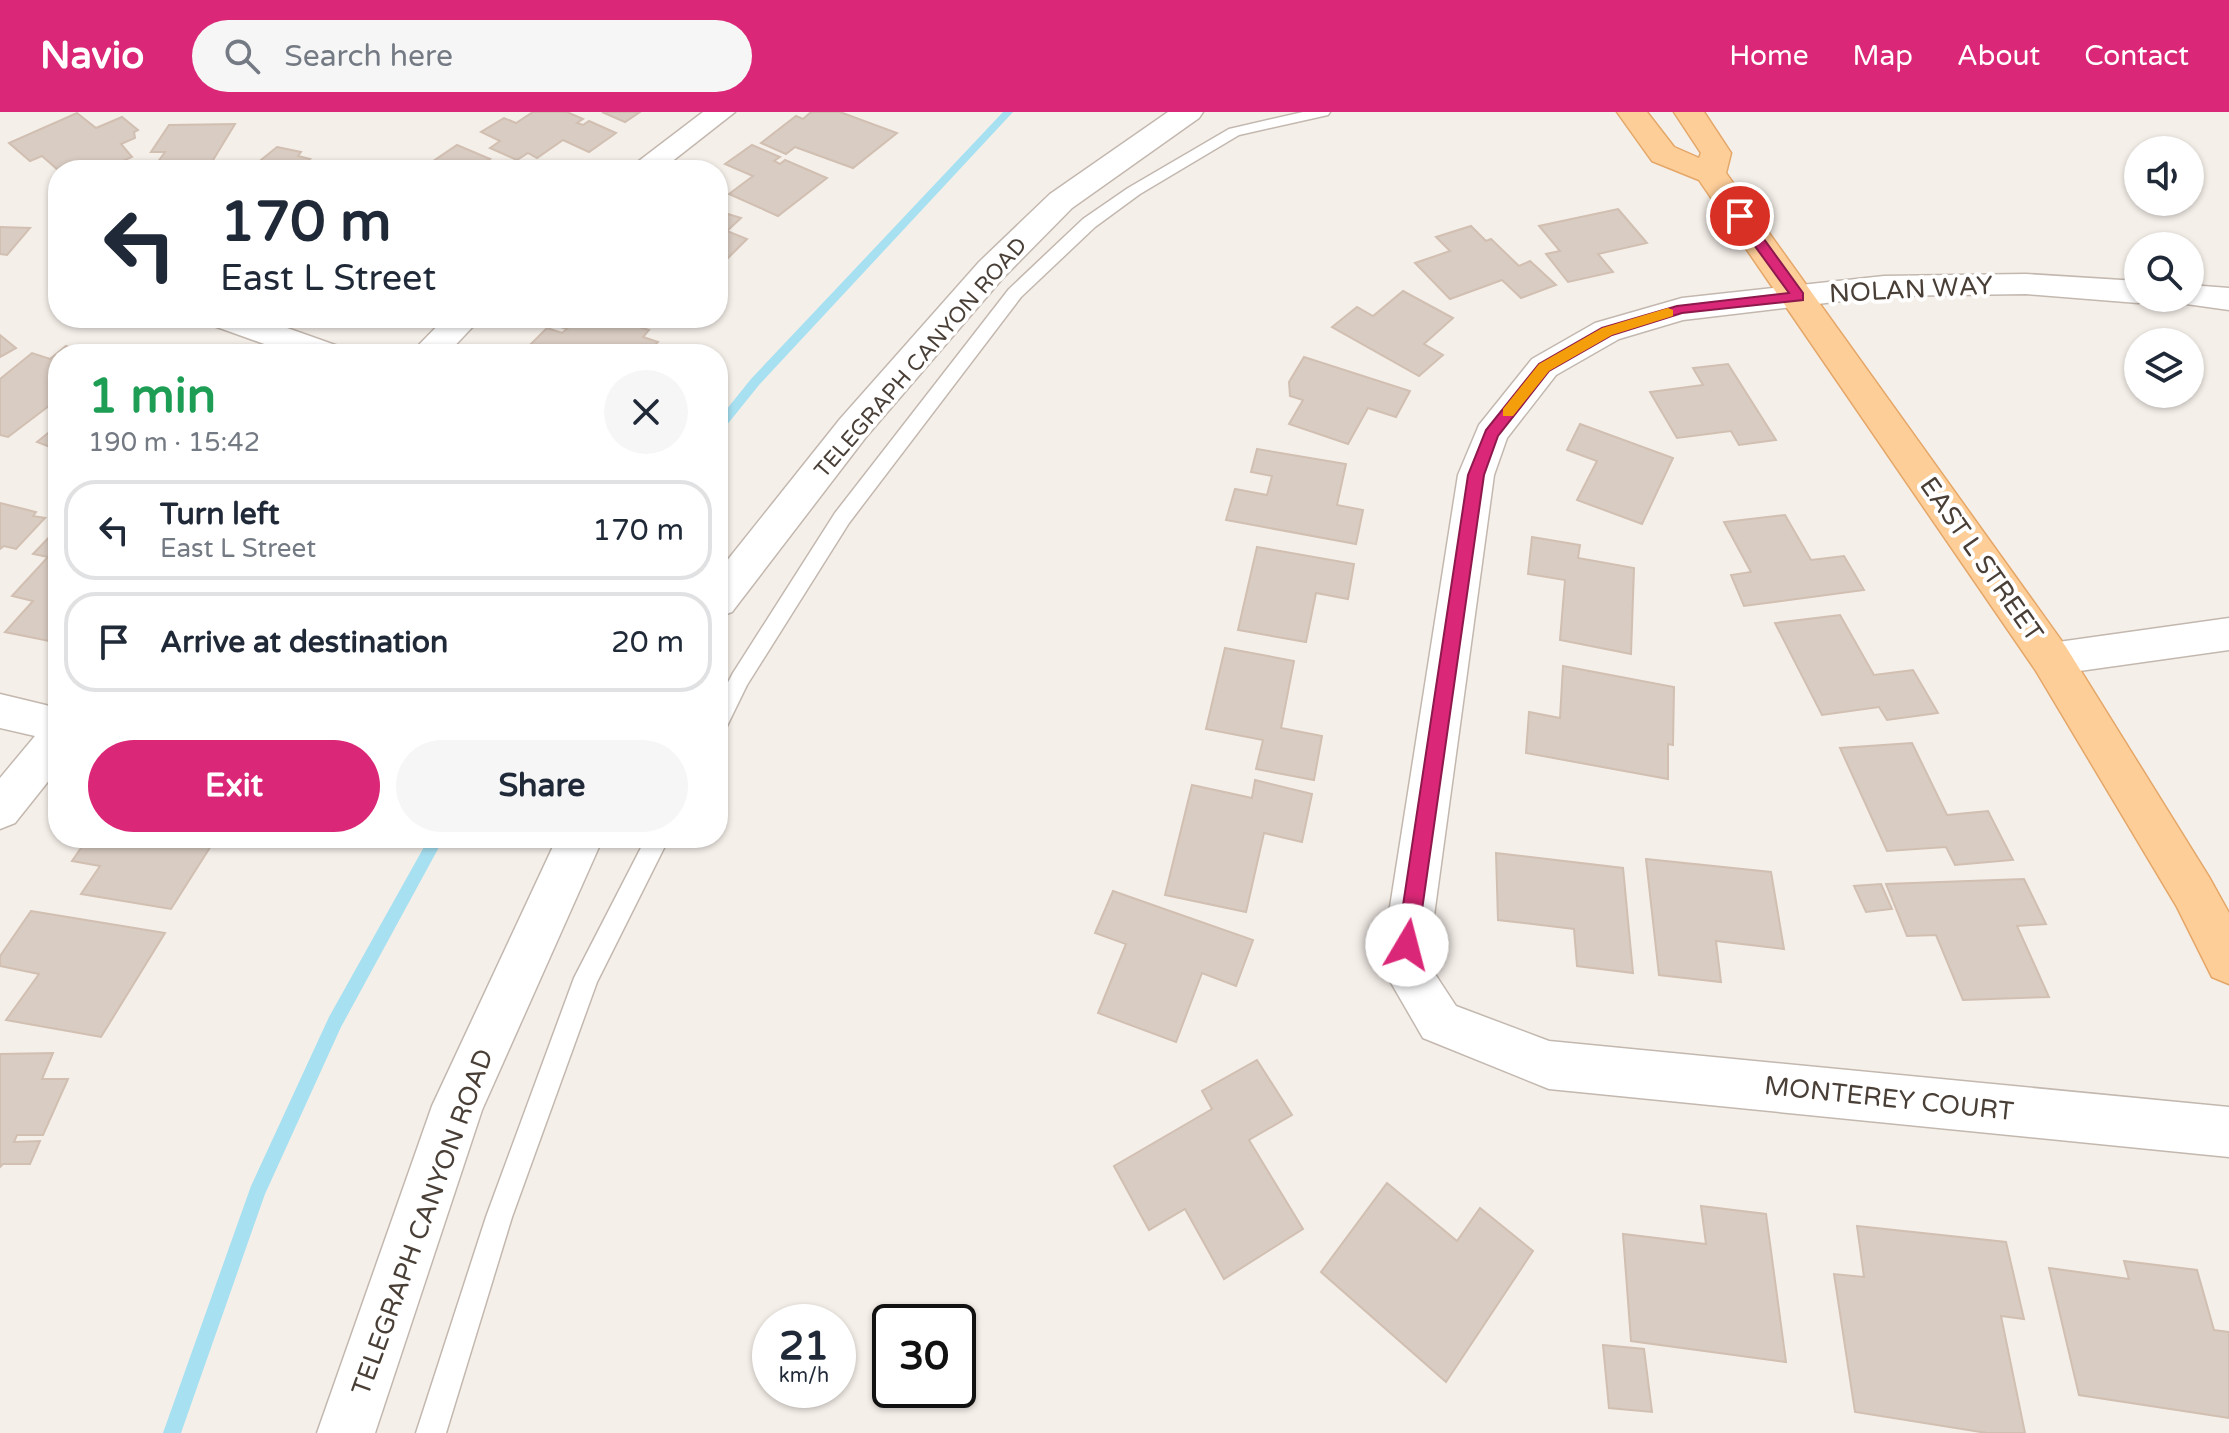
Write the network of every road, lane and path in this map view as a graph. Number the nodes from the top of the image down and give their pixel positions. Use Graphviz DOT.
graph roads {
  1 [pos="721,112"];
  2 [pos="1186,112"];
  3 [pos="1323,112"];
  4 [pos="1632,112"];
  5 [pos="1689,112"];
  6 [pos="656,160"];
  7 [pos="1710,173"];
  8 [pos="2124,291"];
  9 [pos="1798,296"];
  10 [pos="2204,297"];
  11 [pos="2229,299"];
  12 [pos="254,328"];
  13 [pos="454,328"];
  14 [pos="298,344"];
  15 [pos="438,344"];
  16 [pos="728,588"];
  17 [pos="2229,634"];
  18 [pos="2051,659"];
  19 [pos="728,702"];
  20 [pos="0,711"];
  21 [pos="48,723"];
  22 [pos="48,750"];
  23 [pos="0,810"];
  24 [pos="575,848"];
  25 [pos="653,848"];
  26 [pos="2229,961"];
  27 [pos="1549,1065"];
  28 [pos="2229,1132"];
  29 [pos="346,1433"];
  30 [pos="431,1433"];
  1 -- 6 [label="street"];
  2 -- 16 [label="street, TELEGRAPH CANYON ROAD"];
  3 -- 19 [label="lane"];
  4 -- 7 [label="main road"];
  5 -- 7 [label="main road, EAST L STREET"];
  7 -- 9 [label="main road, EAST L STREET"];
  8 -- 9 [label="street, NOLAN WAY"];
  9 -- 18 [label="main road, EAST L STREET"];
  9 -- 27 [label="street, NOLAN WAY"];
  10 -- 11 [label="street"];
  12 -- 14 [label="street"];
  13 -- 15 [label="street"];
  17 -- 18 [label="street"];
  18 -- 26 [label="main road, EAST L STREET"];
  20 -- 21 [label="street"];
  22 -- 23 [label="street"];
  24 -- 29 [label="street, TELEGRAPH CANYON ROAD"];
  25 -- 30 [label="lane"];
  27 -- 28 [label="street, MONTEREY COURT"];
}
